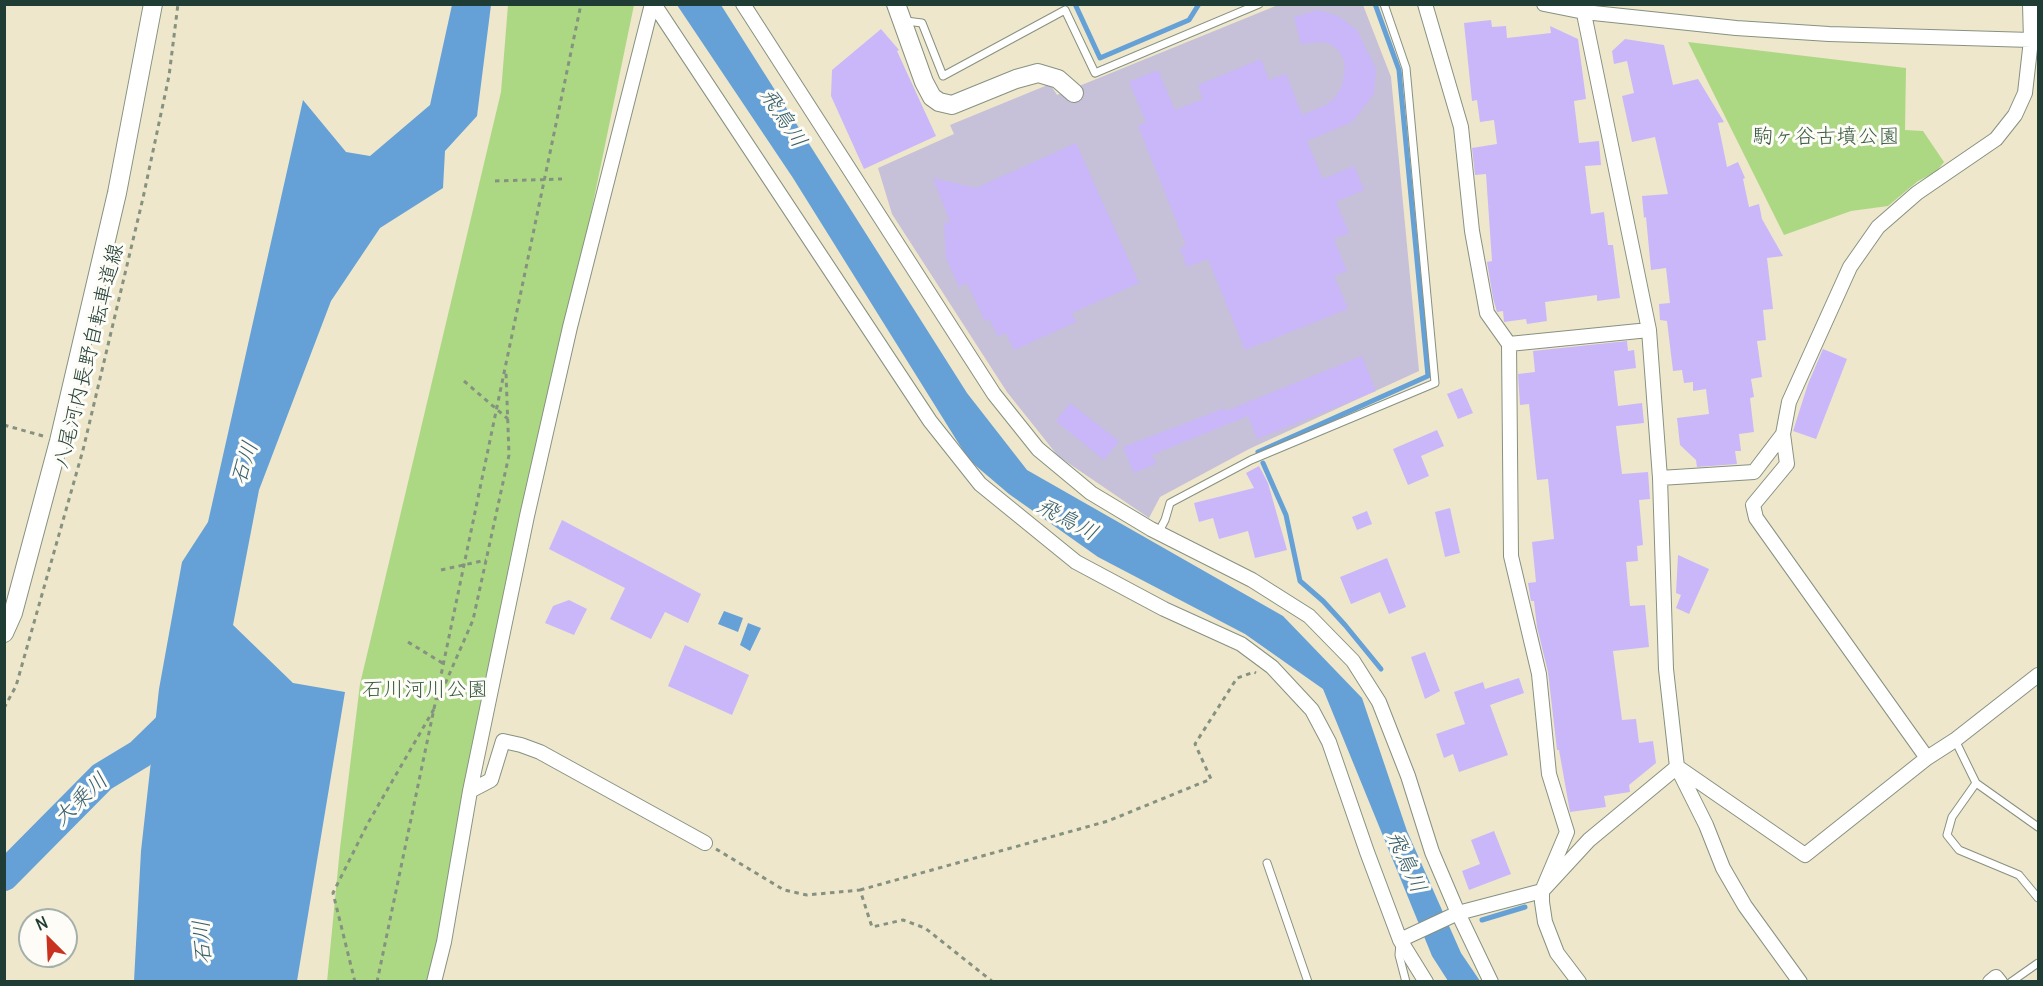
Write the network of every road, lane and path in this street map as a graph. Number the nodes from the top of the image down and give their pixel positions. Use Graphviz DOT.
graph roads {
  1 [pos="153,4"];
  2 [pos="178,4"];
  3 [pos="581,4"];
  4 [pos="653,4"];
  5 [pos="743,4"];
  6 [pos="1259,4"];
  7 [pos="1384,4"];
  8 [pos="1425,4"];
  9 [pos="1544,4"];
  10 [pos="2030,4"];
  11 [pos="1583,8"];
  12 [pos="899,13"];
  13 [pos="2031,40"];
  14 [pos="1074,93"];
  15 [pos="562,179"];
  16 [pos="546,180"];
  17 [pos="495,181"];
  18 [pos="1649,330"];
  19 [pos="1509,344"];
  20 [pos="506,368"];
  21 [pos="464,381"];
  22 [pos="497,410"];
  23 [pos="508,419"];
  24 [pos="1783,434"];
  25 [pos="1660,478"];
  26 [pos="1158,533"];
  27 [pos="486,560"];
  28 [pos="465,565"];
  29 [pos="441,570"];
  30 [pos="4,633"];
  31 [pos="408,642"];
  32 [pos="444,664"];
  33 [pos="2038,675"];
  34 [pos="1264,678"];
  35 [pos="435,706"];
  36 [pos="4,708"];
  37 [pos="1955,740"];
  38 [pos="1928,758"];
  39 [pos="1677,767"];
  40 [pos="1976,783"];
  41 [pos="470,791"];
  42 [pos="2038,828"];
  43 [pos="705,843"];
  44 [pos="1267,863"];
  45 [pos="860,890"];
  46 [pos="1542,891"];
  47 [pos="2038,898"];
  48 [pos="1454,914"];
  49 [pos="1403,938"];
  50 [pos="2038,963"];
  51 [pos="355,981"];
  52 [pos="377,981"];
  53 [pos="434,981"];
  54 [pos="993,981"];
  55 [pos="1308,981"];
  56 [pos="1406,981"];
  57 [pos="1426,981"];
  58 [pos="1491,981"];
  59 [pos="1580,981"];
  60 [pos="1800,981"];
  61 [pos="1990,981"];
  62 [pos="2000,981"];
  63 [pos="2011,981"];
  1 -- 30 [label="street"];
  2 -- 36 [label="path, 八尾河内長野自転車道線"];
  3 -- 16 [label="path"];
  4 -- 41 [label="street"];
  4 -- 49 [label="street"];
  5 -- 26 [label="street"];
  6 -- 12 [label="lane"];
  7 -- 26 [label="lane"];
  8 -- 19 [label="street"];
  9 -- 11 [label="street"];
  10 -- 13 [label="street"];
  11 -- 13 [label="street"];
  11 -- 18 [label="street"];
  12 -- 14 [label="street"];
  13 -- 24 [label="street"];
  15 -- 16 [label="path"];
  16 -- 17 [label="path"];
  16 -- 20 [label="path"];
  18 -- 19 [label="street"];
  18 -- 25 [label="street"];
  19 -- 46 [label="street"];
  20 -- 22 [label="path"];
  20 -- 23 [label="path"];
  21 -- 22 [label="path"];
  22 -- 23 [label="path"];
  22 -- 28 [label="path"];
  23 -- 27 [label="path"];
  24 -- 25 [label="street"];
  24 -- 38 [label="street"];
  25 -- 39 [label="street"];
  26 -- 48 [label="street"];
  27 -- 28 [label="path"];
  27 -- 35 [label="path"];
  28 -- 29 [label="path"];
  28 -- 32 [label="path"];
  31 -- 32 [label="path"];
  32 -- 35 [label="path"];
  33 -- 37 [label="street"];
  34 -- 45 [label="path"];
  35 -- 51 [label="path"];
  35 -- 52 [label="path"];
  37 -- 38 [label="street"];
  37 -- 40 [label="lane"];
  38 -- 39 [label="street"];
  39 -- 46 [label="street"];
  39 -- 60 [label="street"];
  40 -- 42 [label="lane"];
  40 -- 47 [label="lane"];
  41 -- 43 [label="street"];
  41 -- 53 [label="street"];
  43 -- 45 [label="path"];
  44 -- 55 [label="lane"];
  45 -- 54 [label="path"];
  46 -- 48 [label="street"];
  46 -- 59 [label="street"];
  48 -- 49 [label="street"];
  48 -- 58 [label="street"];
  49 -- 56 [label="lane"];
  49 -- 57 [label="street"];
  50 -- 63 [label="lane"];
  61 -- 62 [label="street"];
}
